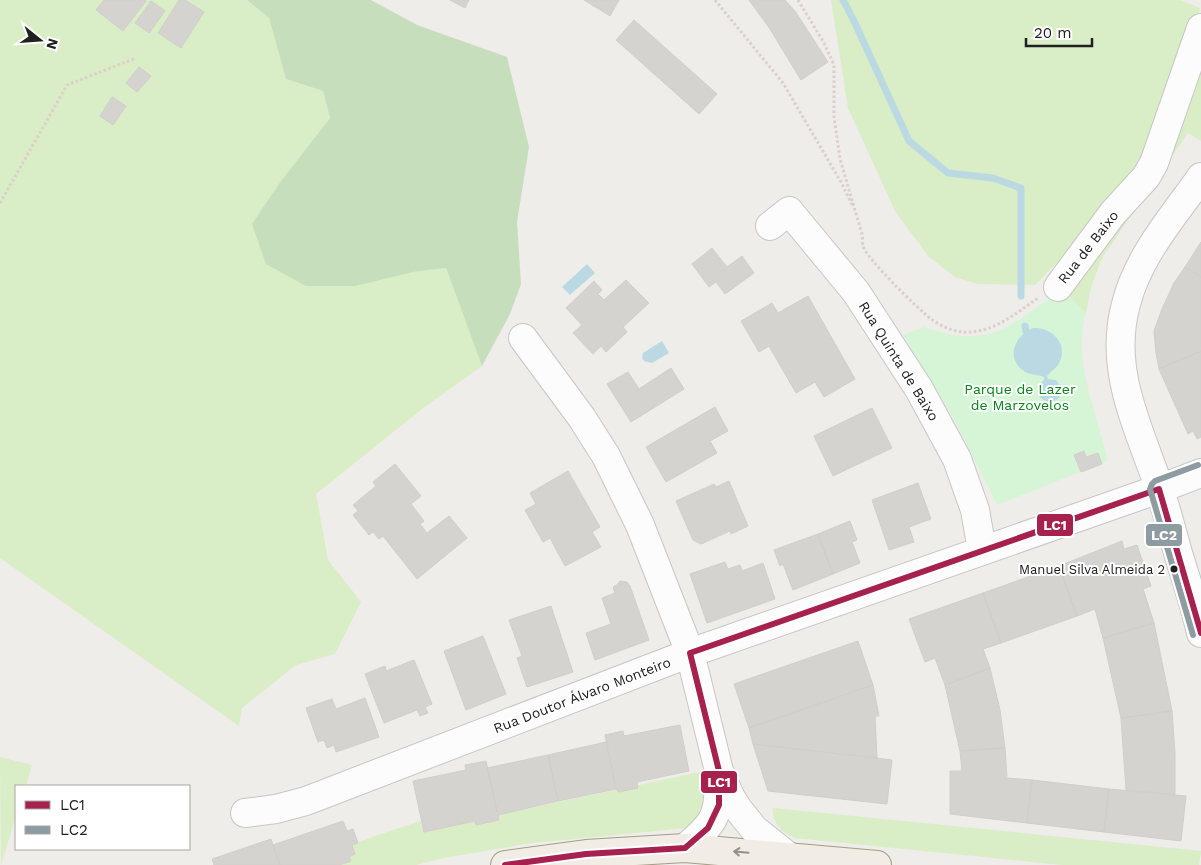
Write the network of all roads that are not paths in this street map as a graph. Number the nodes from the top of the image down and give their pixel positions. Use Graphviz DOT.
graph roads {
  1 [pos="1201,28"];
  2 [pos="1201,177"];
  3 [pos="770,226"];
  4 [pos="1058,287"];
  5 [pos="523,338"];
  6 [pos="1201,472"];
  7 [pos="1159,489"];
  8 [pos="982,550"];
  9 [pos="1201,633"];
  10 [pos="690,653"];
  11 [pos="719,771"];
  12 [pos="245,813"];
  13 [pos="685,848"];
  14 [pos="789,857"];
  15 [pos="505,865"];
  16 [pos="877,865"];
  1 -- 4 [label="street, Rua de Baixo"];
  2 -- 7 [label="street"];
  3 -- 8 [label="street, Rua Quinta de Baixo"];
  5 -- 10 [label="street"];
  6 -- 7 [label="street, Rua Doutor Álvaro Monteiro"];
  7 -- 8 [label="street, Rua Doutor Álvaro Monteiro"];
  7 -- 9 [label="street"];
  8 -- 10 [label="street, Rua Doutor Álvaro Monteiro"];
  10 -- 11 [label="street"];
  10 -- 12 [label="street, Rua Doutor Álvaro Monteiro"];
  11 -- 13 [label="street"];
  11 -- 14 [label="street"];
  14 -- 13 [label="main road, one-way"];
  13 -- 15 [label="main road"];
  14 -- 16 [label="main road"];
}
